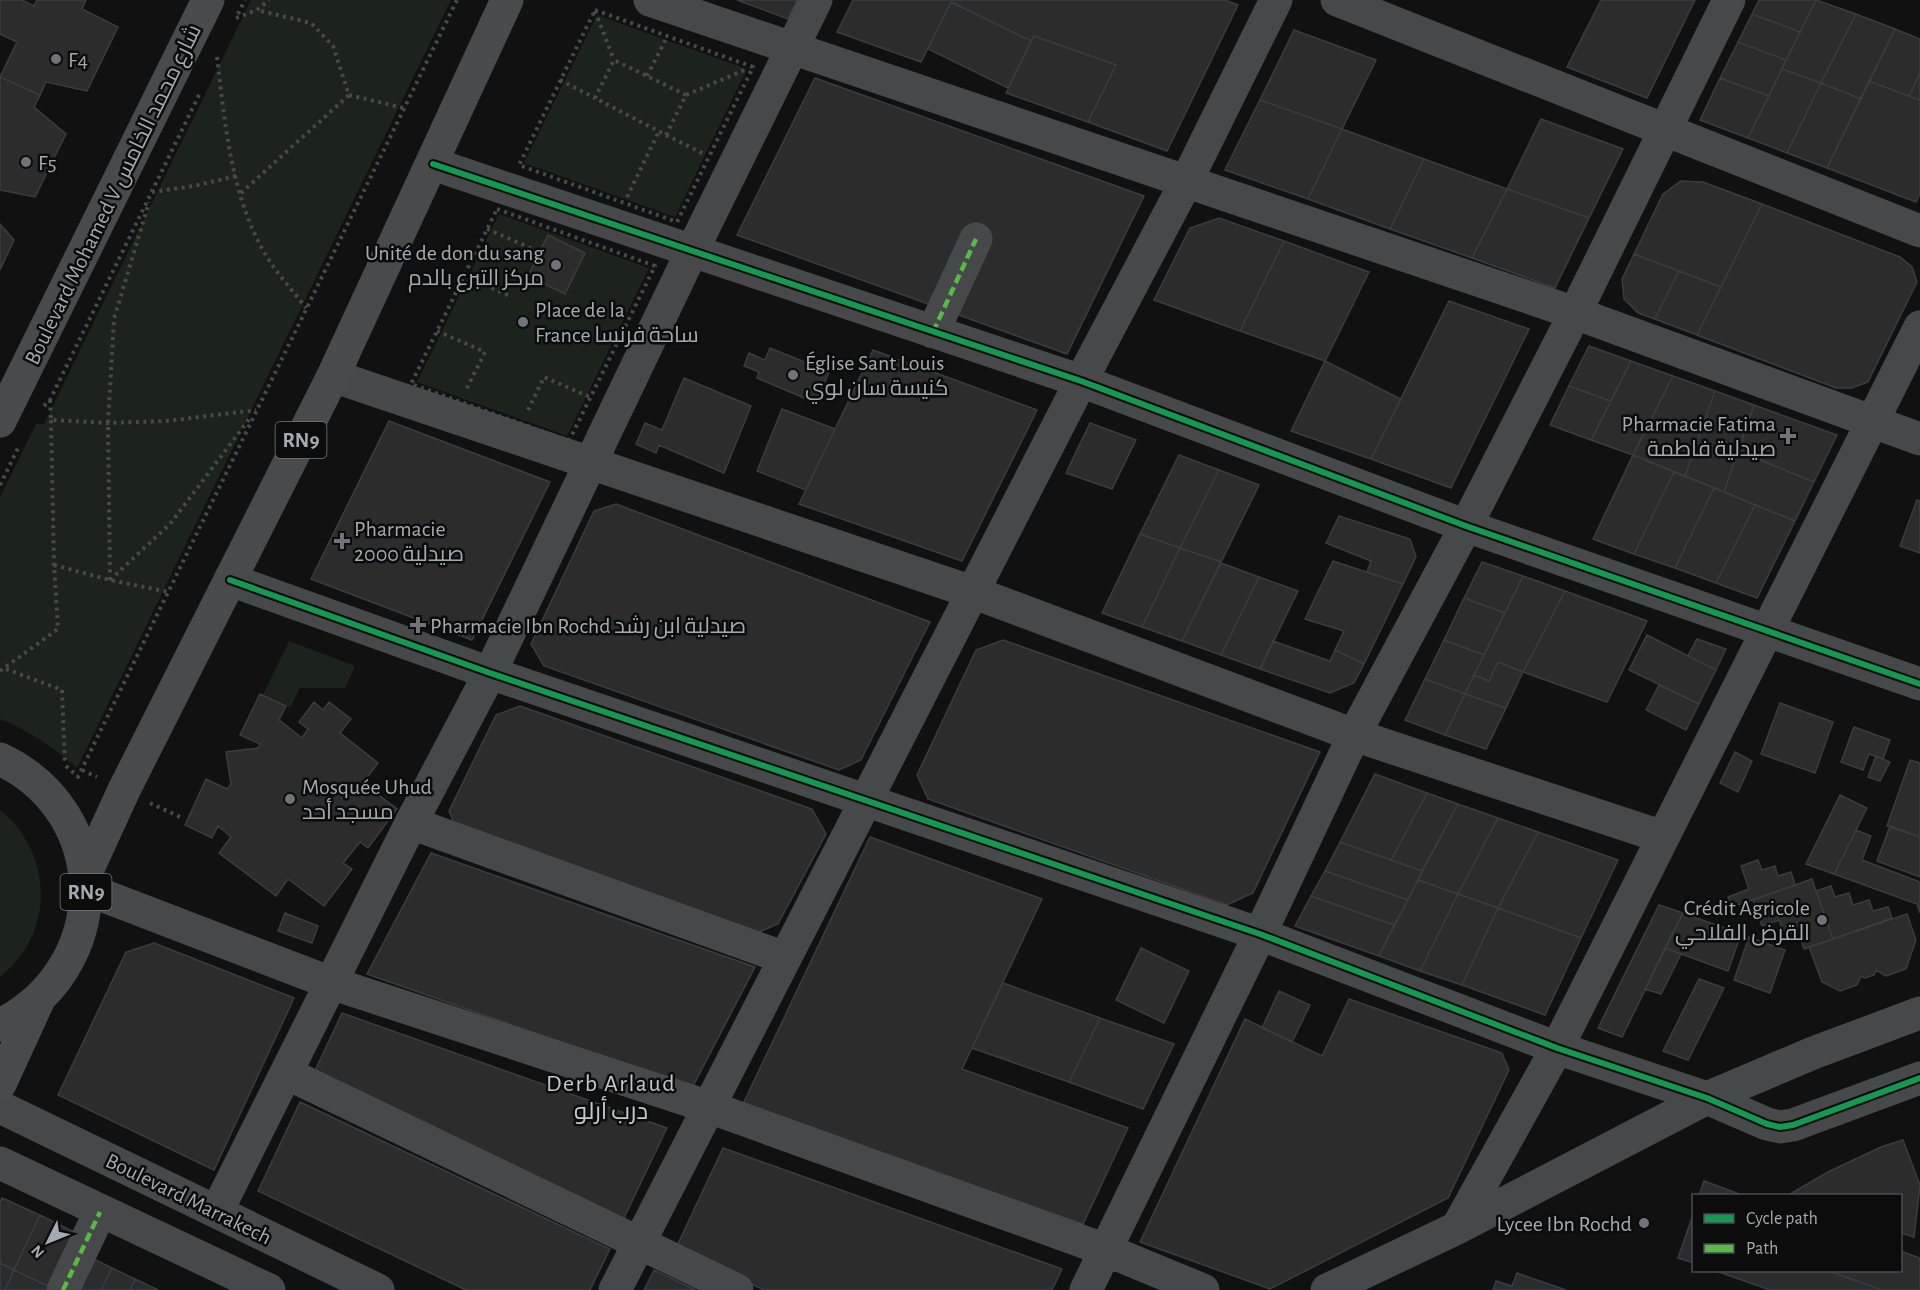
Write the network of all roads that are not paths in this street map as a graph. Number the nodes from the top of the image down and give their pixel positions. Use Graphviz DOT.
graph roads {
  1 [pos="208,0"];
  2 [pos="507,0"];
  3 [pos="650,0"];
  4 [pos="816,0"];
  5 [pos="1276,0"];
  6 [pos="1337,0"];
  7 [pos="1729,0"];
  8 [pos="791,48"];
  9 [pos="1666,130"];
  10 [pos="433,164"];
  11 [pos="1186,182"];
  12 [pos="1920,231"];
  13 [pos="976,239"];
  14 [pos="692,251"];
  15 [pos="1575,314"];
  16 [pos="1920,327"];
  17 [pos="933,332"];
  18 [pos="333,376"];
  19 [pos="1081,381"];
  20 [pos="0,421"];
  21 [pos="1872,422"];
  22 [pos="1920,440"];
  23 [pos="590,463"];
  24 [pos="1466,526"];
  25 [pos="230,580"];
  26 [pos="972,592"];
  27 [pos="1768,632"];
  28 [pos="490,673"];
  29 [pos="1920,684"];
  30 [pos="1354,735"];
  31 [pos="0,759"];
  32 [pos="866,800"];
  33 [pos="411,823"];
  34 [pos="1663,837"];
  35 [pos="85,882"];
  36 [pos="1260,934"];
  37 [pos="785,958"];
  38 [pos="331,983"];
  39 [pos="39,999"];
  40 [pos="1920,1013"];
  41 [pos="0,1025"];
  42 [pos="1557,1048"];
  43 [pos="286,1073"];
  44 [pos="1920,1078"];
  45 [pos="0,1084"];
  46 [pos="1707,1098"];
  47 [pos="0,1107"];
  48 [pos="709,1107"];
  49 [pos="0,1163"];
  50 [pos="217,1211"];
  51 [pos="100,1212"];
  52 [pos="1457,1228"];
  53 [pos="639,1243"];
  54 [pos="1106,1250"];
  55 [pos="371,1288"];
  56 [pos="63,1290"];
  57 [pos="269,1290"];
  58 [pos="615,1290"];
  59 [pos="737,1290"];
  60 [pos="1086,1290"];
  61 [pos="1203,1290"];
  62 [pos="1328,1290"];
  1 -- 20 [label="main road, Boulevard Mohamed V شارع محمد الخامس"];
  2 -- 10 [label="main road, RN9"];
  3 -- 8 [label="street"];
  4 -- 8 [label="street"];
  5 -- 11 [label="street"];
  6 -- 9 [label="street"];
  7 -- 9 [label="street"];
  8 -- 11 [label="street"];
  8 -- 14 [label="street"];
  9 -- 12 [label="street"];
  9 -- 15 [label="street"];
  10 -- 14 [label="street"];
  10 -- 18 [label="main road, RN9"];
  11 -- 15 [label="street"];
  11 -- 19 [label="street"];
  13 -- 17 [label="street"];
  14 -- 17 [label="street"];
  14 -- 23 [label="street"];
  15 -- 21 [label="street"];
  15 -- 24 [label="street"];
  16 -- 21 [label="street"];
  17 -- 19 [label="street"];
  18 -- 23 [label="street"];
  18 -- 25 [label="main road, RN9"];
  19 -- 24 [label="street"];
  19 -- 26 [label="street"];
  21 -- 22 [label="street"];
  21 -- 27 [label="street"];
  23 -- 26 [label="street"];
  23 -- 28 [label="street"];
  24 -- 27 [label="street"];
  24 -- 30 [label="street"];
  25 -- 28 [label="street"];
  25 -- 35 [label="main road, RN9"];
  26 -- 30 [label="street"];
  26 -- 32 [label="street"];
  27 -- 29 [label="street"];
  27 -- 34 [label="street"];
  28 -- 32 [label="street"];
  28 -- 33 [label="street"];
  30 -- 34 [label="street"];
  30 -- 36 [label="street"];
  31 -- 35 [label="main road, RN9"];
  32 -- 36 [label="street"];
  32 -- 37 [label="street"];
  33 -- 37 [label="street"];
  33 -- 38 [label="street"];
  34 -- 42 [label="street"];
  35 -- 38 [label="street"];
  35 -- 39 [label="main road, RN9"];
  36 -- 42 [label="street"];
  36 -- 54 [label="street"];
  37 -- 48 [label="street"];
  38 -- 43 [label="street"];
  38 -- 48 [label="street"];
  39 -- 41 [label="main road, RN9"];
  39 -- 45 [label="main road"];
  40 -- 46 [label="street"];
  42 -- 46 [label="street"];
  42 -- 52 [label="street"];
  43 -- 50 [label="street"];
  43 -- 53 [label="street"];
  44 -- 46 [label="street"];
  46 -- 52 [label="street"];
  47 -- 50 [label="street, Boulevard Marrakech"];
  48 -- 53 [label="street"];
  48 -- 54 [label="street"];
  49 -- 51 [label="street"];
  50 -- 55 [label="street, Boulevard Marrakech"];
  51 -- 56 [label="street"];
  51 -- 57 [label="street"];
  52 -- 62 [label="street"];
  53 -- 58 [label="street"];
  53 -- 59 [label="street"];
  54 -- 60 [label="street"];
  54 -- 61 [label="street"];
}
